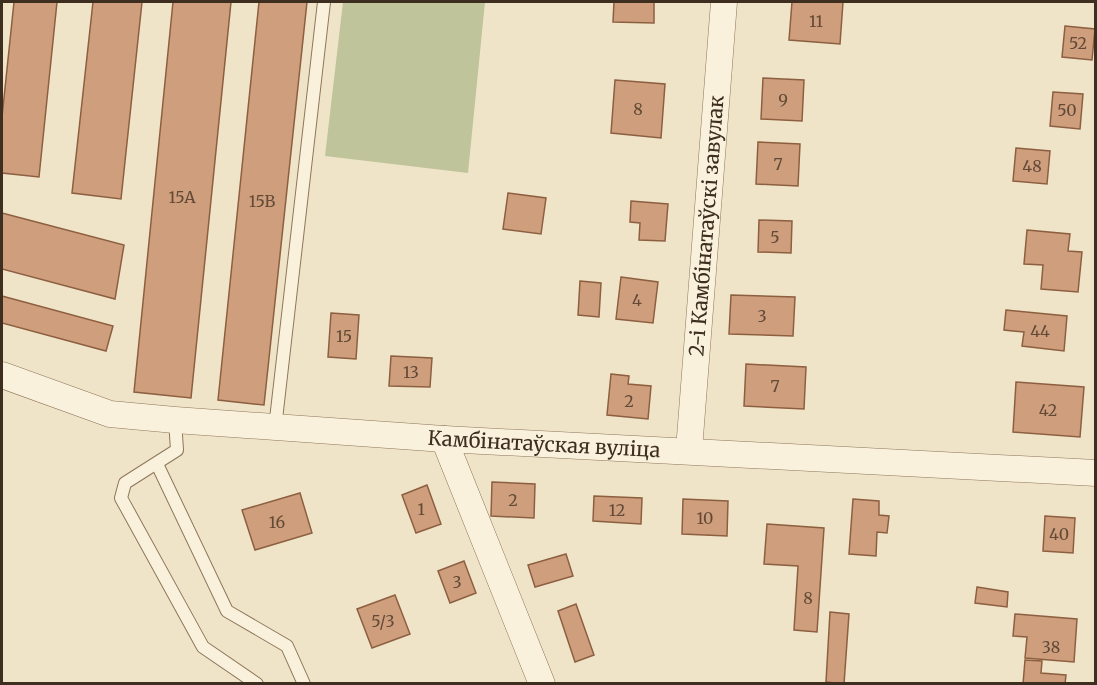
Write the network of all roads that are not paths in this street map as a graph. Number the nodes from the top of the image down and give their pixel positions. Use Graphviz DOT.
graph roads {
  1 [pos="324,2"];
  2 [pos="724,2"];
  3 [pos="2,375"];
  4 [pos="175,420"];
  5 [pos="275,428"];
  6 [pos="444,439"];
  7 [pos="689,450"];
  8 [pos="157,464"];
  9 [pos="1095,473"];
  10 [pos="258,684"];
  11 [pos="304,684"];
  12 [pos="542,684"];
  1 -- 5 [label="lane"];
  2 -- 7 [label="street, 2-і Камбінатаўскі завулак"];
  3 -- 4 [label="street, Камбінатаўская вуліца"];
  4 -- 5 [label="street, Камбінатаўская вуліца"];
  4 -- 8 [label="lane"];
  5 -- 6 [label="street, Камбінатаўская вуліца"];
  6 -- 7 [label="street, Камбінатаўская вуліца"];
  6 -- 12 [label="street"];
  7 -- 9 [label="street, Камбінатаўская вуліца"];
  8 -- 10 [label="lane"];
  8 -- 11 [label="lane"];
}
